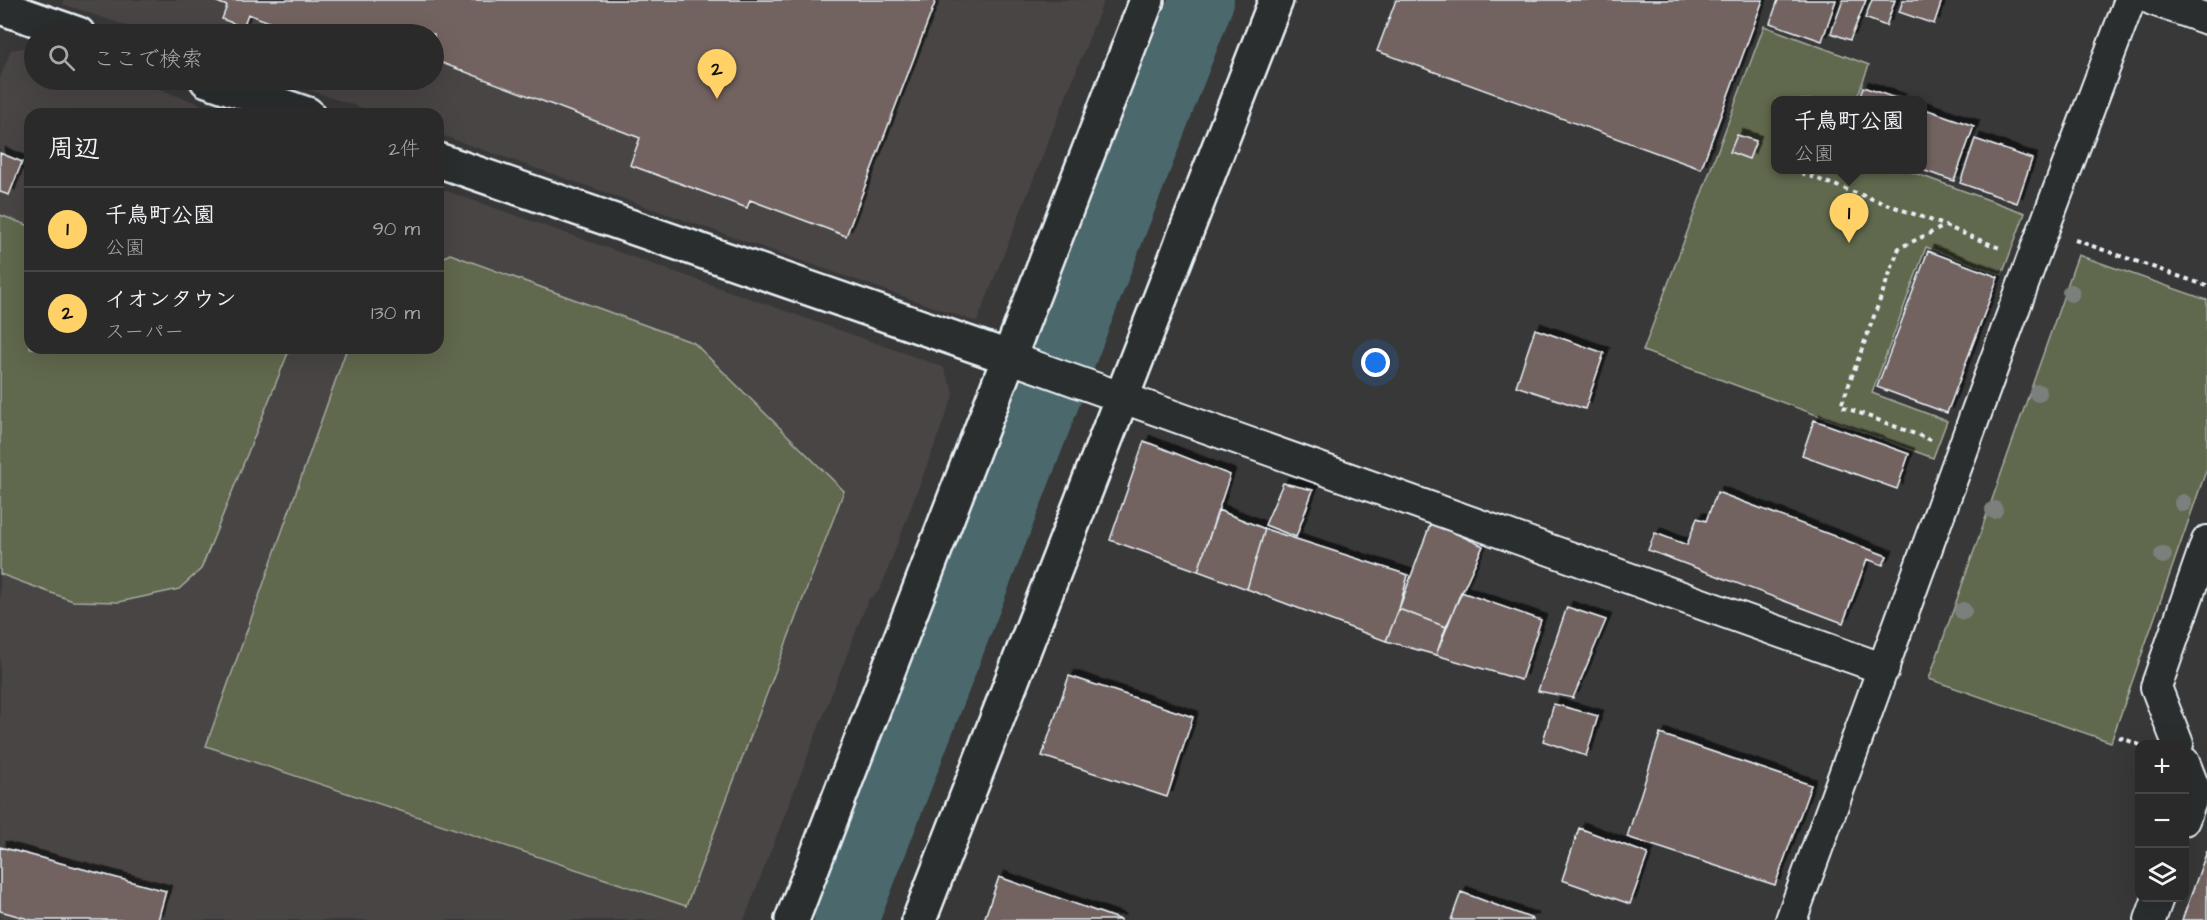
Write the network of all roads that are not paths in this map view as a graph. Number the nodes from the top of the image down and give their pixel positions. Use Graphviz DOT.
graph roads {
  1 [pos="1147,0"];
  2 [pos="1276,0"];
  3 [pos="2130,0"];
  4 [pos="2153,0"];
  5 [pos="0,7"];
  6 [pos="2207,19"];
  7 [pos="49,24"];
  8 [pos="236,90"];
  9 [pos="289,108"];
  10 [pos="444,162"];
  11 [pos="1008,357"];
  12 [pos="1120,398"];
  13 [pos="2207,541"];
  14 [pos="1884,669"];
  15 [pos="2176,740"];
  16 [pos="2189,775"];
  17 [pos="2189,806"];
  18 [pos="2156,902"];
  19 [pos="792,920"];
  20 [pos="919,920"];
  21 [pos="1791,920"];
  22 [pos="2150,920"];
  1 -- 11 [label="street"];
  2 -- 12 [label="street"];
  3 -- 14 [label="street"];
  4 -- 6 [label="street"];
  5 -- 7 [label="street"];
  8 -- 9 [label="street"];
  10 -- 11 [label="street"];
  11 -- 12 [label="street"];
  11 -- 19 [label="street"];
  12 -- 14 [label="street"];
  12 -- 20 [label="street"];
  13 -- 15 [label="street"];
  14 -- 21 [label="street"];
  16 -- 17 [label="street"];
  18 -- 22 [label="street"];
}
